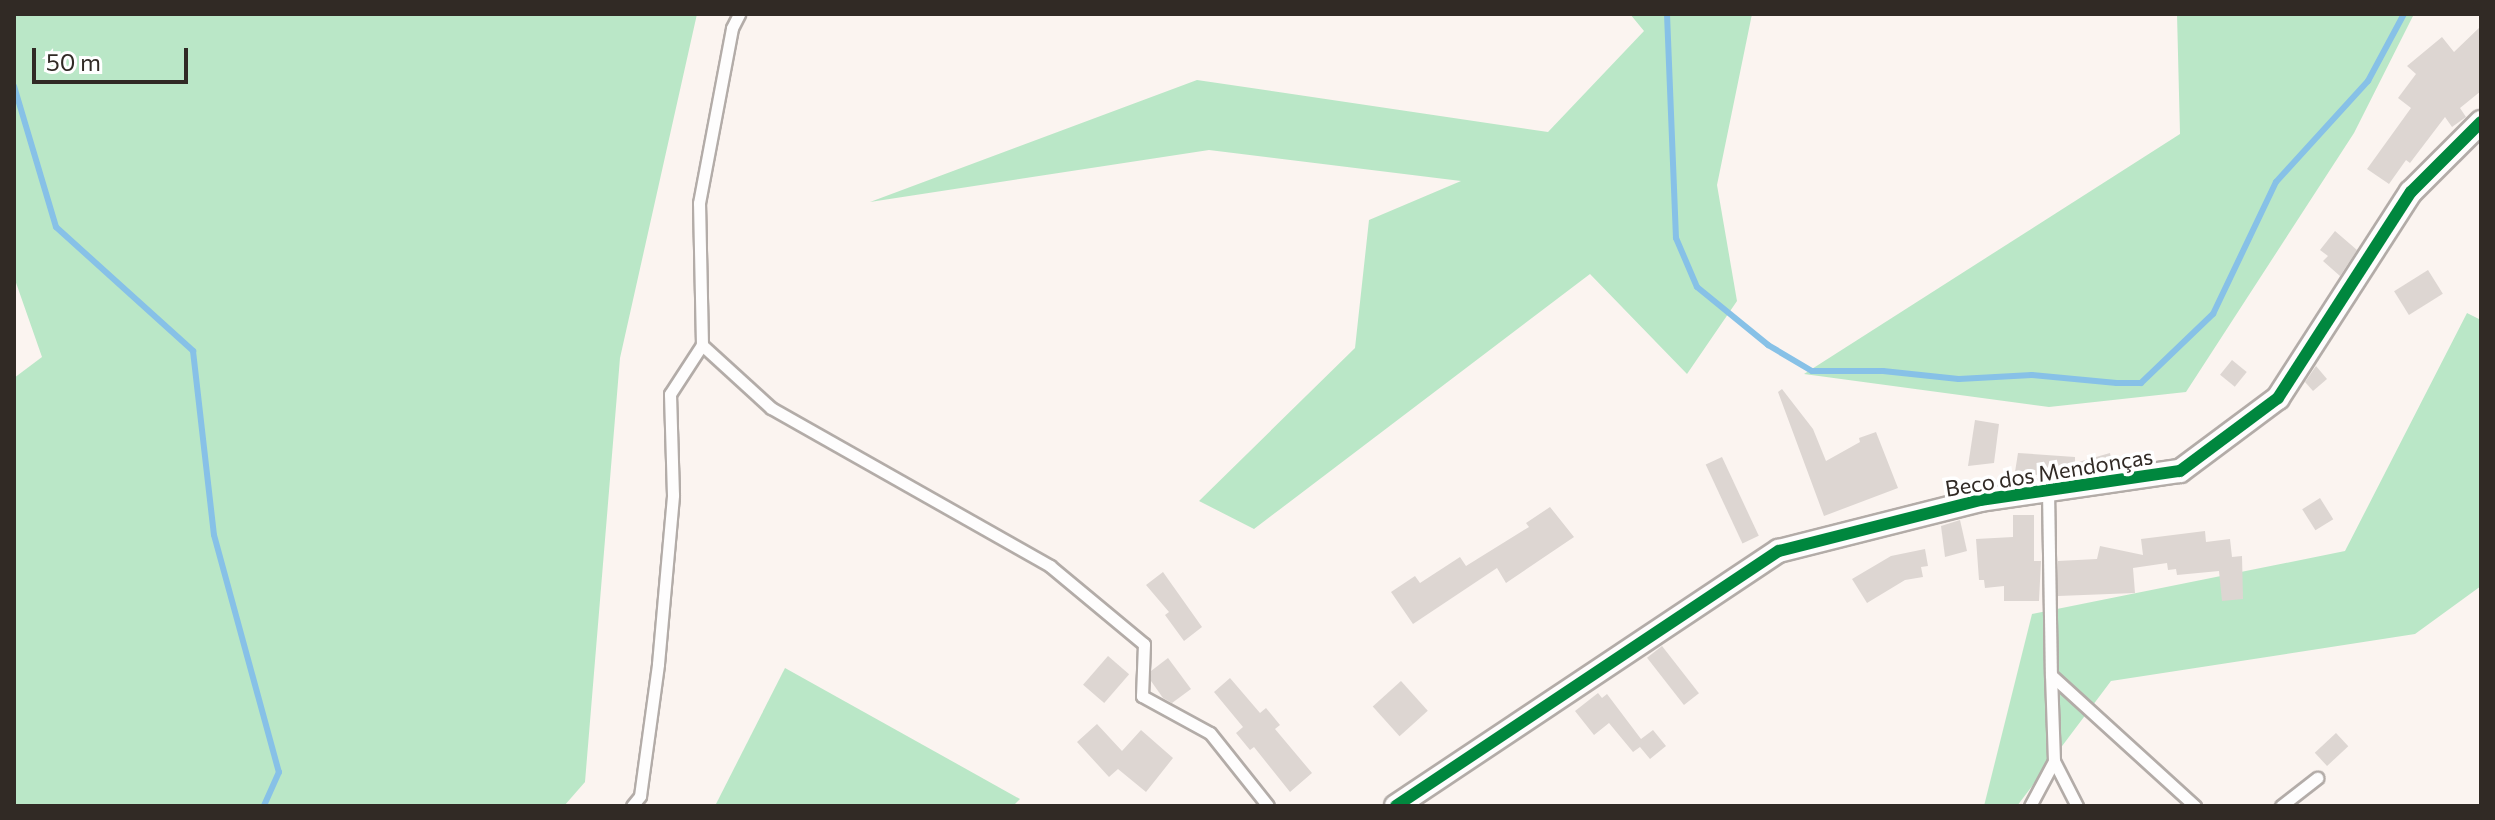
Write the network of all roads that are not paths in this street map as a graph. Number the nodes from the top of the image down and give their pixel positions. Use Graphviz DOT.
graph roads {
  1 [pos="739,14"];
  2 [pos="2481,122"];
  3 [pos="702,345"];
  4 [pos="2048,490"];
  5 [pos="2051,675"];
  6 [pos="2054,761"];
  7 [pos="2317,778"];
  8 [pos="632,806"];
  9 [pos="1268,806"];
  10 [pos="1396,806"];
  11 [pos="2030,806"];
  12 [pos="2077,806"];
  13 [pos="2195,806"];
  14 [pos="2281,806"];
  1 -- 3 [label="lane"];
  2 -- 4 [label="street, Beco dos Mendonças"];
  3 -- 8 [label="lane"];
  3 -- 9 [label="lane"];
  4 -- 5 [label="lane"];
  4 -- 10 [label="street, Beco dos Mendonças"];
  5 -- 6 [label="lane"];
  5 -- 13 [label="lane"];
  6 -- 11 [label="lane"];
  6 -- 12 [label="lane"];
  7 -- 14 [label="lane"];
}
